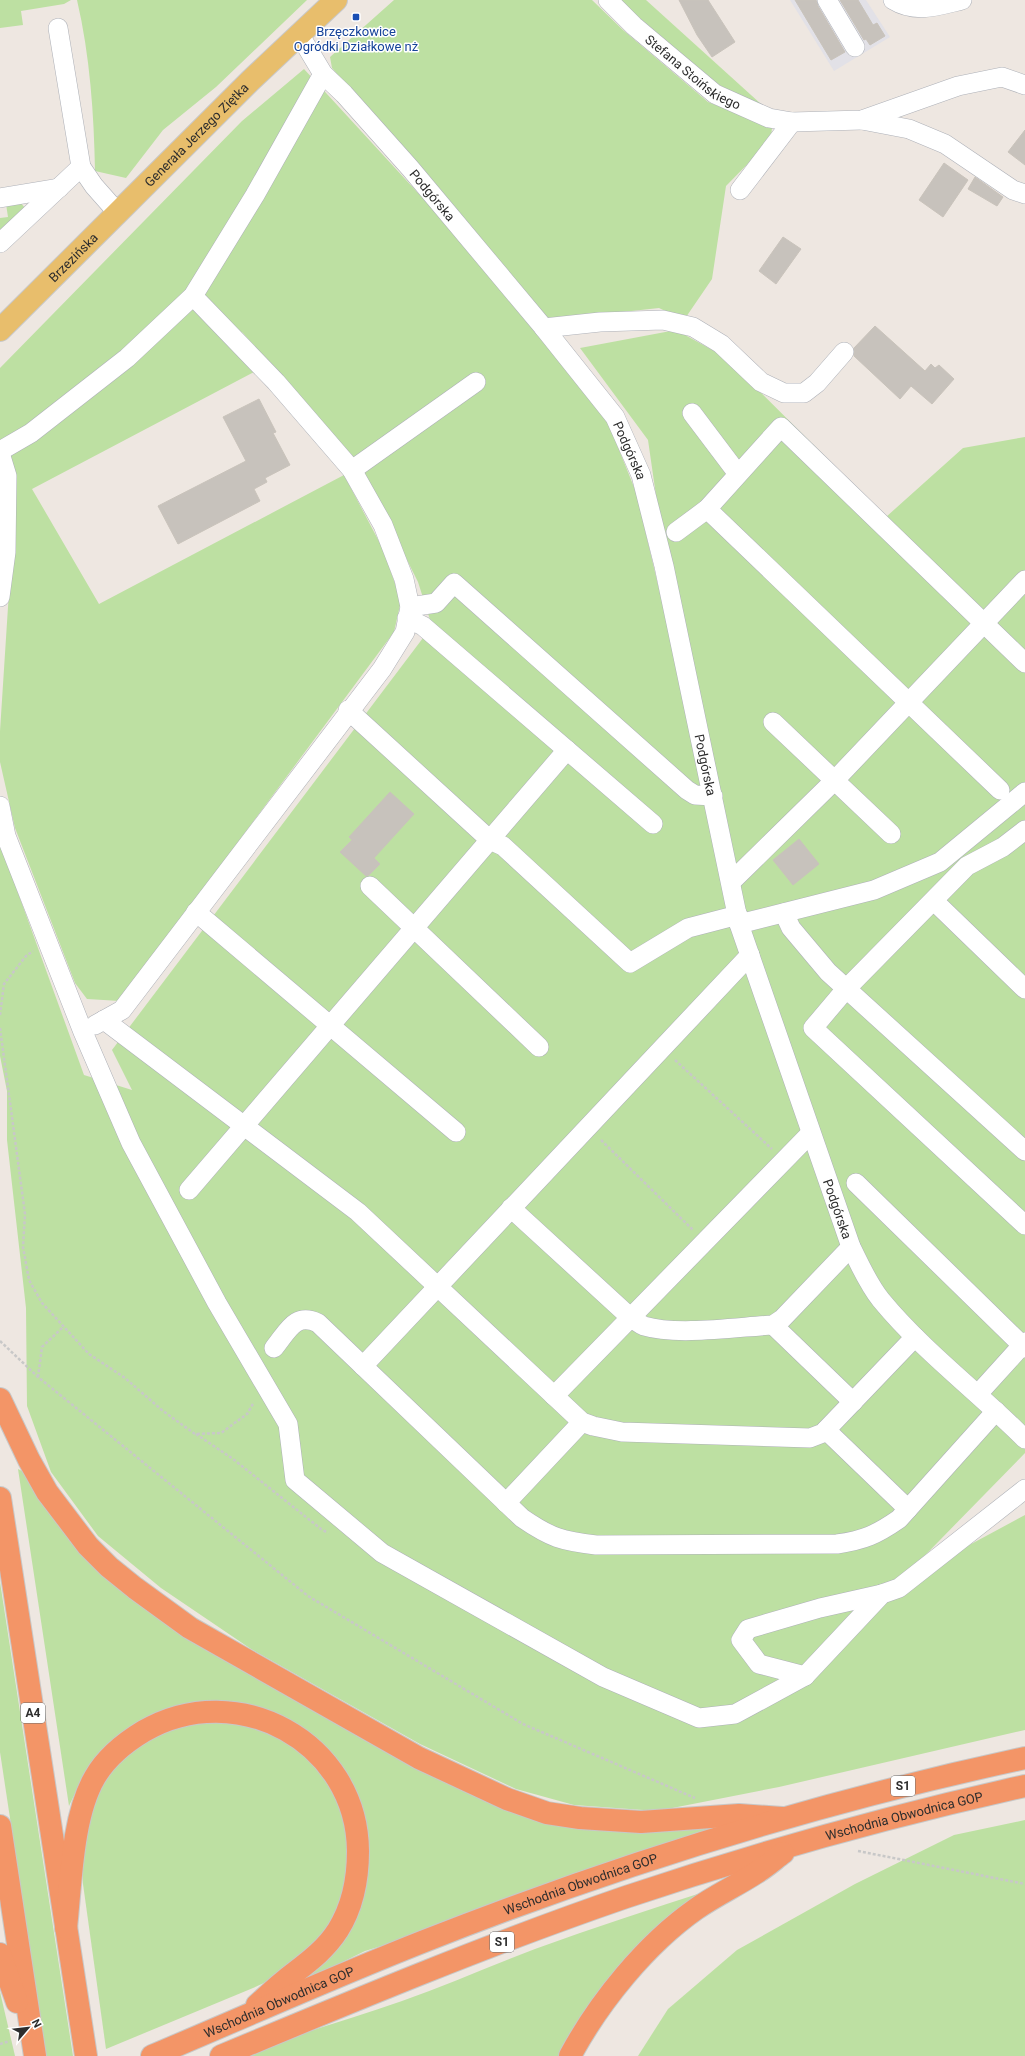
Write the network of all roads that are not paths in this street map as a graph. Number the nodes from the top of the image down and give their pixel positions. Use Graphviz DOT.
graph roads {
  1 [pos="336,0"];
  2 [pos="608,0"];
  3 [pos="827,0"];
  4 [pos="893,0"];
  5 [pos="962,0"];
  6 [pos="58,28"];
  7 [pos="299,34"];
  8 [pos="855,47"];
  9 [pos="324,74"];
  10 [pos="1025,85"];
  11 [pos="862,120"];
  12 [pos="792,122"];
  13 [pos="81,167"];
  14 [pos="59,188"];
  15 [pos="740,190"];
  16 [pos="1025,194"];
  17 [pos="0,198"];
  18 [pos="117,212"];
  19 [pos="94,236"];
  20 [pos="0,243"];
  21 [pos="193,296"];
  22 [pos="0,310"];
  23 [pos="544,328"];
  24 [pos="0,330"];
  25 [pos="844,352"];
  26 [pos="476,382"];
  27 [pos="692,413"];
  28 [pos="0,452"];
  29 [pos="352,470"];
  30 [pos="738,474"];
  31 [pos="707,509"];
  32 [pos="676,532"];
  33 [pos="1025,580"];
  34 [pos="0,597"];
  35 [pos="409,612"];
  36 [pos="984,623"];
  37 [pos="1025,663"];
  38 [pos="909,702"];
  39 [pos="348,710"];
  40 [pos="773,722"];
  41 [pos="568,750"];
  42 [pos="834,781"];
  43 [pos="1000,790"];
  44 [pos="1025,792"];
  45 [pos="713,796"];
  46 [pos="0,806"];
  47 [pos="653,824"];
  48 [pos="891,834"];
  49 [pos="1023,835"];
  50 [pos="490,840"];
  51 [pos="731,882"];
  52 [pos="370,886"];
  53 [pos="934,900"];
  54 [pos="196,912"];
  55 [pos="784,913"];
  56 [pos="738,920"];
  57 [pos="414,928"];
  58 [pos="750,955"];
  59 [pos="846,989"];
  60 [pos="1025,989"];
  61 [pos="104,1020"];
  62 [pos="330,1026"];
  63 [pos="83,1032"];
  64 [pos="539,1047"];
  65 [pos="244,1126"];
  66 [pos="456,1132"];
  67 [pos="812,1133"];
  68 [pos="1025,1151"];
  69 [pos="856,1183"];
  70 [pos="189,1190"];
  71 [pos="511,1208"];
  72 [pos="1025,1225"];
  73 [pos="851,1246"];
  74 [pos="438,1286"];
  75 [pos="631,1318"];
  76 [pos="773,1324"];
  77 [pos="915,1337"];
  78 [pos="1024,1345"];
  79 [pos="274,1348"];
  80 [pos="362,1366"];
  81 [pos="978,1394"];
  82 [pos="554,1396"];
  83 [pos="0,1399"];
  84 [pos="853,1402"];
  85 [pos="996,1411"];
  86 [pos="582,1422"];
  87 [pos="826,1430"];
  88 [pos="1025,1439"];
  89 [pos="1025,1489"];
  90 [pos="0,1498"];
  91 [pos="506,1503"];
  92 [pos="908,1508"];
  93 [pos="882,1594"];
  94 [pos="805,1676"];
  95 [pos="1025,1758"];
  96 [pos="1025,1786"];
  97 [pos="782,1818"];
  98 [pos="0,1826"];
  99 [pos="790,1846"];
  100 [pos="66,1928"];
  101 [pos="0,1954"];
  102 [pos="244,2017"];
  103 [pos="35,2051"];
  104 [pos="86,2056"];
  105 [pos="152,2056"];
  106 [pos="221,2056"];
  107 [pos="570,2056"];
  1 -- 7 [label="main road, Generała Jerzego Ziętka"];
  2 -- 12 [label="street, Stefana Stoińskiego"];
  3 -- 8 [label="street"];
  4 -- 5 [label="street"];
  6 -- 13 [label="street"];
  7 -- 9 [label="street"];
  7 -- 18 [label="main road, Generała Jerzego Ziętka"];
  9 -- 21 [label="street"];
  9 -- 23 [label="street, Podgórska"];
  10 -- 11 [label="street, Stefana Stoińskiego"];
  11 -- 12 [label="street, Stefana Stoińskiego"];
  11 -- 16 [label="street, Stefana Stoińskiego"];
  12 -- 15 [label="street"];
  13 -- 14 [label="street"];
  13 -- 18 [label="street"];
  14 -- 17 [label="street"];
  14 -- 20 [label="street"];
  18 -- 19 [label="main road, Generała Jerzego Ziętka"];
  19 -- 22 [label="main road, Brzezińska"];
  19 -- 24 [label="main road, Brzezińska"];
  21 -- 28 [label="street"];
  21 -- 29 [label="street"];
  23 -- 25 [label="street"];
  23 -- 45 [label="street, Podgórska"];
  26 -- 29 [label="street"];
  27 -- 30 [label="street"];
  28 -- 34 [label="street"];
  29 -- 35 [label="street"];
  30 -- 31 [label="street"];
  30 -- 36 [label="street"];
  31 -- 32 [label="street"];
  31 -- 38 [label="street"];
  33 -- 36 [label="street"];
  35 -- 39 [label="street"];
  35 -- 41 [label="street"];
  35 -- 45 [label="street"];
  36 -- 37 [label="street"];
  36 -- 38 [label="street"];
  38 -- 42 [label="street"];
  38 -- 43 [label="street"];
  39 -- 50 [label="street"];
  39 -- 54 [label="street"];
  40 -- 42 [label="street"];
  41 -- 47 [label="street"];
  41 -- 50 [label="street"];
  42 -- 48 [label="street"];
  42 -- 51 [label="street"];
  44 -- 55 [label="street"];
  45 -- 51 [label="street, Podgórska"];
  46 -- 63 [label="street"];
  49 -- 53 [label="street"];
  50 -- 56 [label="street"];
  50 -- 57 [label="street"];
  51 -- 56 [label="street, Podgórska"];
  52 -- 57 [label="street"];
  53 -- 59 [label="street"];
  53 -- 60 [label="street"];
  54 -- 61 [label="street"];
  54 -- 62 [label="street"];
  55 -- 56 [label="street"];
  55 -- 59 [label="street"];
  56 -- 58 [label="street, Podgórska"];
  57 -- 62 [label="street"];
  57 -- 64 [label="street"];
  58 -- 67 [label="street, Podgórska"];
  58 -- 71 [label="street"];
  59 -- 68 [label="street"];
  59 -- 72 [label="street"];
  61 -- 63 [label="street"];
  61 -- 65 [label="street"];
  62 -- 65 [label="street"];
  62 -- 66 [label="street"];
  63 -- 94 [label="street"];
  65 -- 70 [label="street"];
  65 -- 74 [label="street"];
  67 -- 73 [label="street, Podgórska"];
  67 -- 75 [label="street"];
  69 -- 78 [label="street"];
  71 -- 74 [label="street"];
  71 -- 75 [label="street"];
  73 -- 76 [label="street"];
  73 -- 77 [label="street, Podgórska"];
  74 -- 80 [label="street"];
  74 -- 82 [label="street"];
  75 -- 76 [label="street"];
  75 -- 82 [label="street"];
  76 -- 84 [label="street"];
  77 -- 81 [label="street, Podgórska"];
  77 -- 84 [label="street"];
  78 -- 81 [label="street"];
  79 -- 80 [label="street"];
  80 -- 91 [label="street"];
  81 -- 85 [label="street, Podgórska"];
  82 -- 86 [label="street"];
  83 -- 97 [label="highway"];
  84 -- 87 [label="street"];
  85 -- 88 [label="street, Podgórska"];
  85 -- 92 [label="street"];
  86 -- 87 [label="street"];
  86 -- 91 [label="street"];
  87 -- 92 [label="street"];
  89 -- 93 [label="street"];
  90 -- 100 [label="highway, A4"];
  91 -- 92 [label="street"];
  93 -- 94 [label="street"];
  93 -- 94 [label="street"];
  95 -- 97 [label="highway, Wschodnia Obwodnica GOP / S1"];
  96 -- 99 [label="highway, Wschodnia Obwodnica GOP / S1"];
  97 -- 102 [label="highway, Wschodnia Obwodnica GOP / S1"];
  98 -- 103 [label="highway"];
  99 -- 106 [label="highway, Wschodnia Obwodnica GOP / S1"];
  99 -- 107 [label="highway"];
  100 -- 102 [label="highway"];
  100 -- 104 [label="highway, A4"];
  101 -- 103 [label="highway"];
  102 -- 105 [label="highway, Wschodnia Obwodnica GOP / S1"];
}
